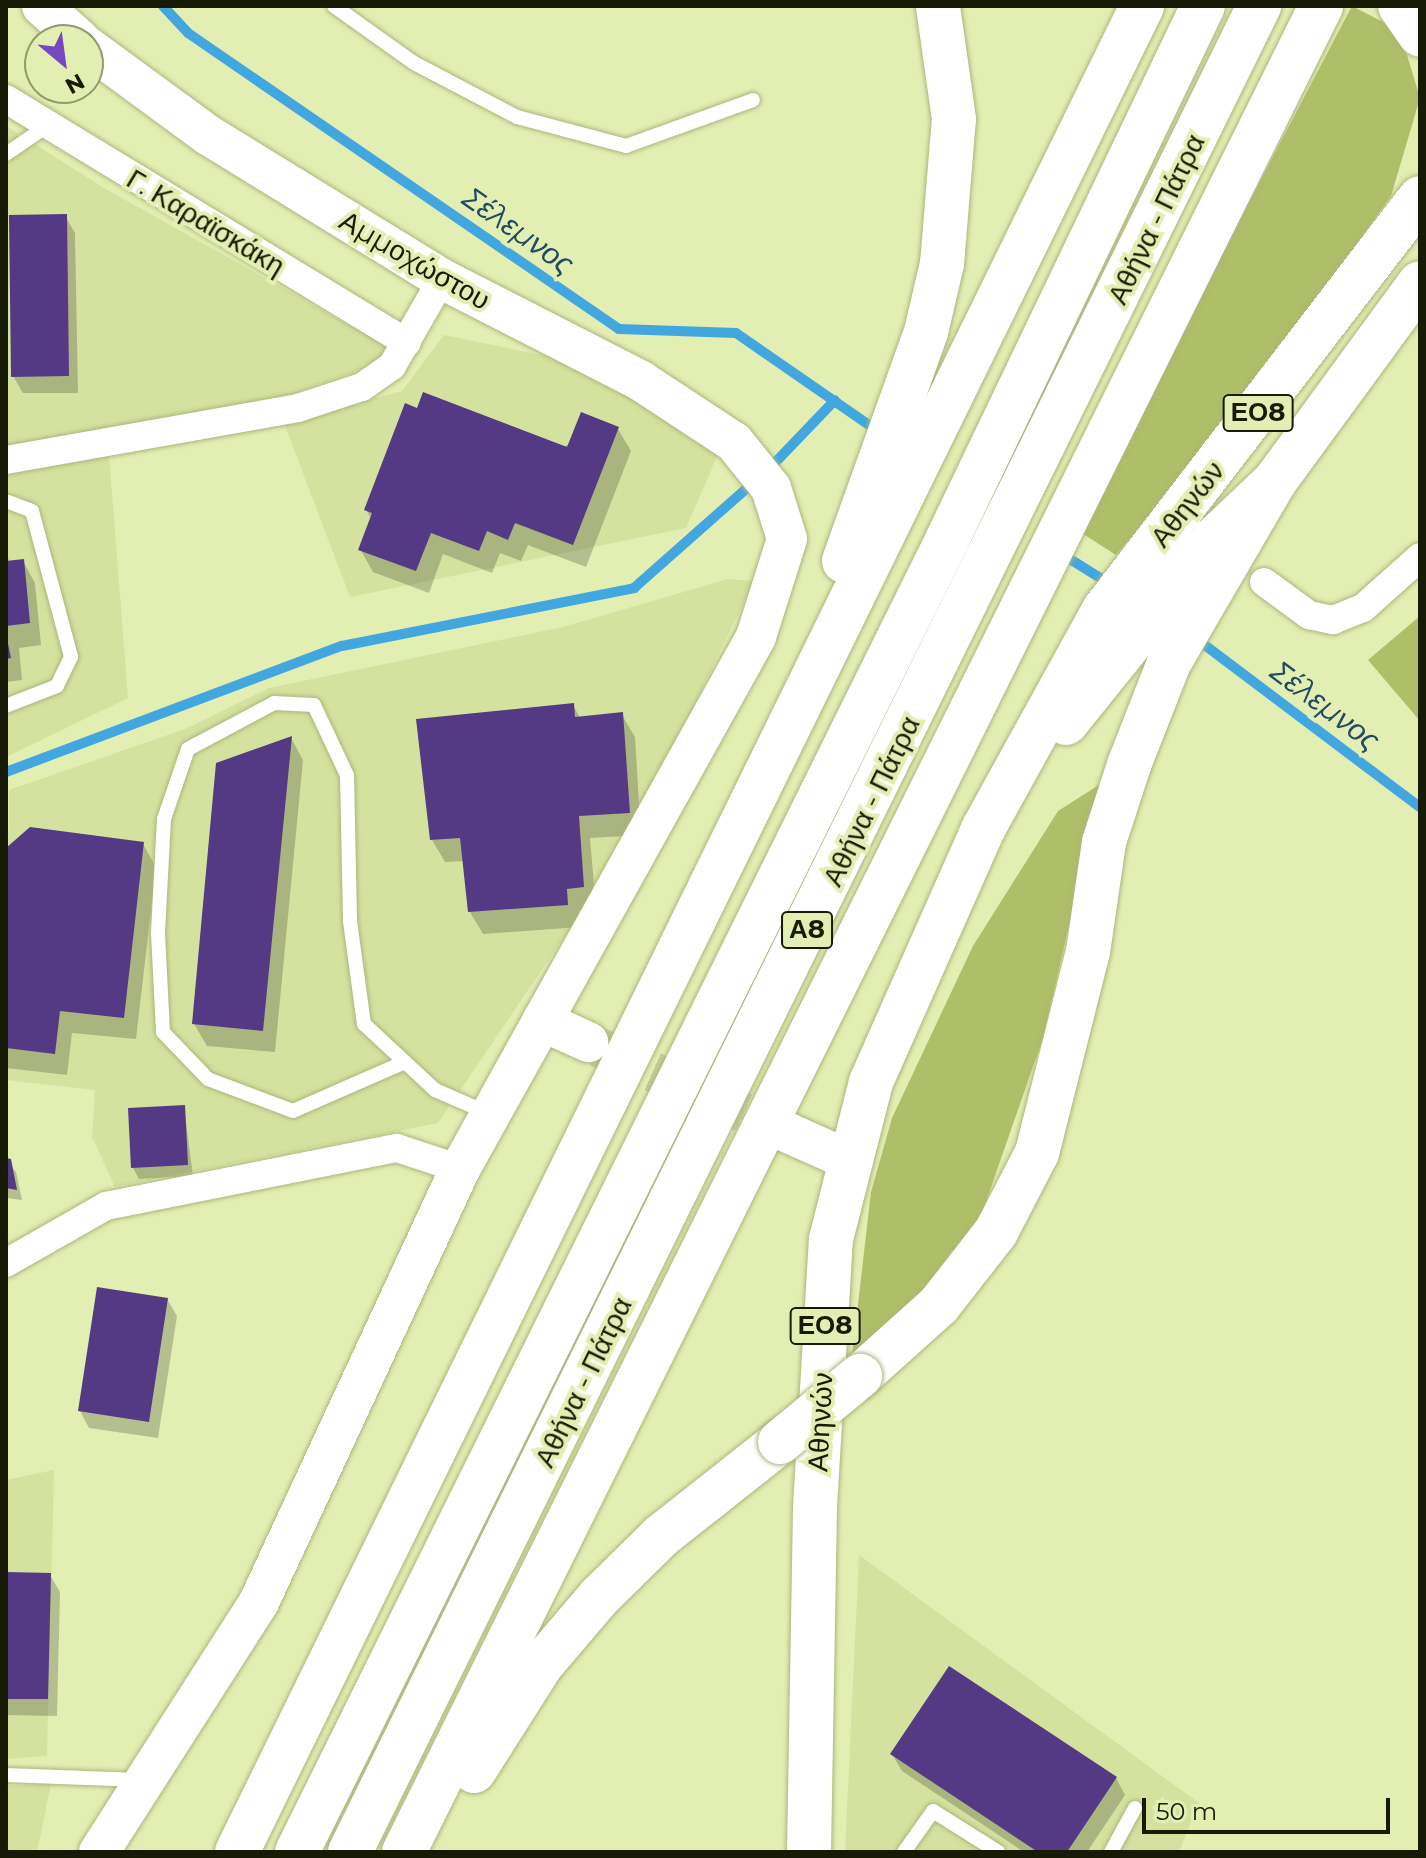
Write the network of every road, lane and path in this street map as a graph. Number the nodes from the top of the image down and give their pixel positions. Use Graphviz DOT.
graph roads {
  1 [pos="42,6"];
  2 [pos="334,6"];
  3 [pos="938,6"];
  4 [pos="1142,6"];
  5 [pos="1203,6"];
  6 [pos="1259,6"];
  7 [pos="1321,6"];
  8 [pos="1400,6"];
  9 [pos="62,24"];
  10 [pos="1420,35"];
  11 [pos="104,59"];
  12 [pos="6,99"];
  13 [pos="753,100"];
  14 [pos="47,126"];
  15 [pos="6,154"];
  16 [pos="1420,198"];
  17 [pos="442,279"];
  18 [pos="1420,283"];
  19 [pos="407,343"];
  20 [pos="6,460"];
  21 [pos="1275,481"];
  22 [pos="6,501"];
  23 [pos="1420,557"];
  24 [pos="1264,582"];
  25 [pos="6,706"];
  26 [pos="783,740"];
  27 [pos="983,829"];
  28 [pos="542,1021"];
  29 [pos="588,1042"];
  30 [pos="405,1062"];
  31 [pos="489,1113"];
  32 [pos="784,1131"];
  33 [pos="847,1159"];
  34 [pos="460,1169"];
  35 [pos="6,1263"];
  36 [pos="6,1775"];
  37 [pos="144,1780"];
  38 [pos="1135,1808"];
  39 [pos="99,1852"];
  40 [pos="237,1852"];
  41 [pos="297,1852"];
  42 [pos="350,1852"];
  43 [pos="404,1852"];
  44 [pos="423,1852"];
  45 [pos="809,1852"];
  46 [pos="904,1852"];
  47 [pos="998,1852"];
  48 [pos="1111,1852"];
  1 -- 9 [label="street"];
  2 -- 13 [label="lane"];
  3 -- 26 [label="main road"];
  4 -- 26 [label="main road"];
  5 -- 41 [label="main road, Αθήνα - Πάτρα / Α8"];
  6 -- 42 [label="main road, Αθήνα - Πάτρα / Α8"];
  7 -- 43 [label="main road"];
  8 -- 10 [label="main road"];
  11 -- 17 [label="street, Αμμοχώστου"];
  12 -- 14 [label="street, Γ. Καραϊσκάκη"];
  14 -- 15 [label="lane"];
  14 -- 19 [label="street, Γ. Καραϊσκάκη"];
  16 -- 27 [label="main road, Αθηνών / ΕΟ8"];
  17 -- 19 [label="street"];
  17 -- 28 [label="street, Αμμοχώστου"];
  18 -- 21 [label="main road, Αθηνών / ΕΟ8"];
  19 -- 20 [label="street"];
  21 -- 27 [label="main road, Αθηνών / ΕΟ8"];
  21 -- 44 [label="main road, bridge"];
  22 -- 25 [label="lane"];
  23 -- 24 [label="street"];
  26 -- 40 [label="main road"];
  27 -- 33 [label="main road, Αθηνών / ΕΟ8"];
  28 -- 29 [label="street"];
  28 -- 31 [label="street"];
  30 -- 30 [label="lane"];
  30 -- 31 [label="lane"];
  31 -- 34 [label="street"];
  32 -- 33 [label="street"];
  33 -- 45 [label="main road, Αθηνών / ΕΟ8"];
  34 -- 35 [label="street"];
  34 -- 37 [label="street"];
  36 -- 37 [label="lane"];
  37 -- 39 [label="street"];
  38 -- 48 [label="lane"];
  46 -- 47 [label="lane"];
}
